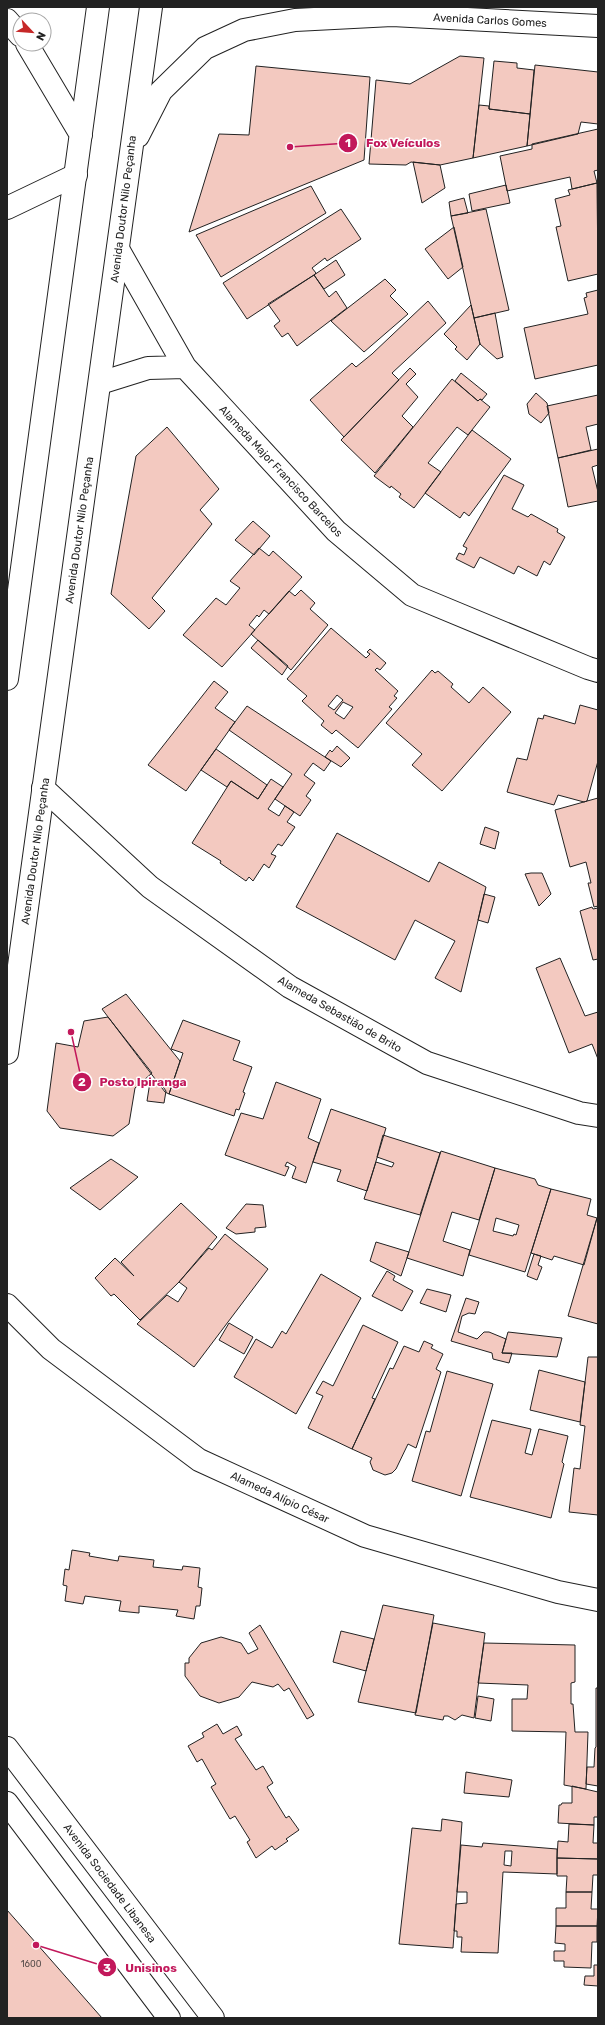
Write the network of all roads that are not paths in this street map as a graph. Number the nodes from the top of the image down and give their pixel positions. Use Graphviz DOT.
graph roads {
  1 [pos="98,7"];
  2 [pos="151,7"];
  3 [pos="388,11"];
  4 [pos="598,26"];
  5 [pos="32,52"];
  6 [pos="81,135"];
  7 [pos="130,151"];
  8 [pos="76,175"];
  9 [pos="7,208"];
  10 [pos="118,249"];
  11 [pos="185,367"];
  12 [pos="100,383"];
  13 [pos="11,619"];
  14 [pos="598,671"];
  15 [pos="7,679"];
  16 [pos="43,788"];
  17 [pos="7,1054"];
  18 [pos="598,1116"];
  19 [pos="7,1305"];
  20 [pos="598,1600"];
  21 [pos="7,1748"];
  22 [pos="7,1803"];
  23 [pos="27,1827"];
  24 [pos="79,1841"];
  25 [pos="169,2018"];
  26 [pos="213,2018"];
  1 -- 6 [label="street"];
  2 -- 7 [label="street, Avenida Doutor Nilo Peçanha"];
  3 -- 4 [label="street, Avenida Carlos Gomes"];
  3 -- 7 [label="street, Avenida Carlos Gomes"];
  5 -- 6 [label="street"];
  6 -- 8 [label="street"];
  7 -- 10 [label="street, Avenida Doutor Nilo Peçanha"];
  8 -- 9 [label="street"];
  8 -- 13 [label="street"];
  10 -- 11 [label="street, Alameda Major Francisco Barcelos"];
  10 -- 12 [label="street, Avenida Doutor Nilo Peçanha"];
  11 -- 12 [label="street"];
  11 -- 14 [label="street, Alameda Major Francisco Barcelos"];
  12 -- 16 [label="street, Avenida Doutor Nilo Peçanha"];
  13 -- 15 [label="street"];
  16 -- 17 [label="street, Avenida Doutor Nilo Peçanha"];
  16 -- 18 [label="street, Alameda Sebastião de Brito"];
  19 -- 20 [label="street, Alameda Alípio César"];
  21 -- 24 [label="street, Avenida Sociedade Libanesa"];
  22 -- 23 [label="street"];
  23 -- 24 [label="street"];
  23 -- 25 [label="street"];
  24 -- 26 [label="street, Avenida Sociedade Libanesa"];
}
